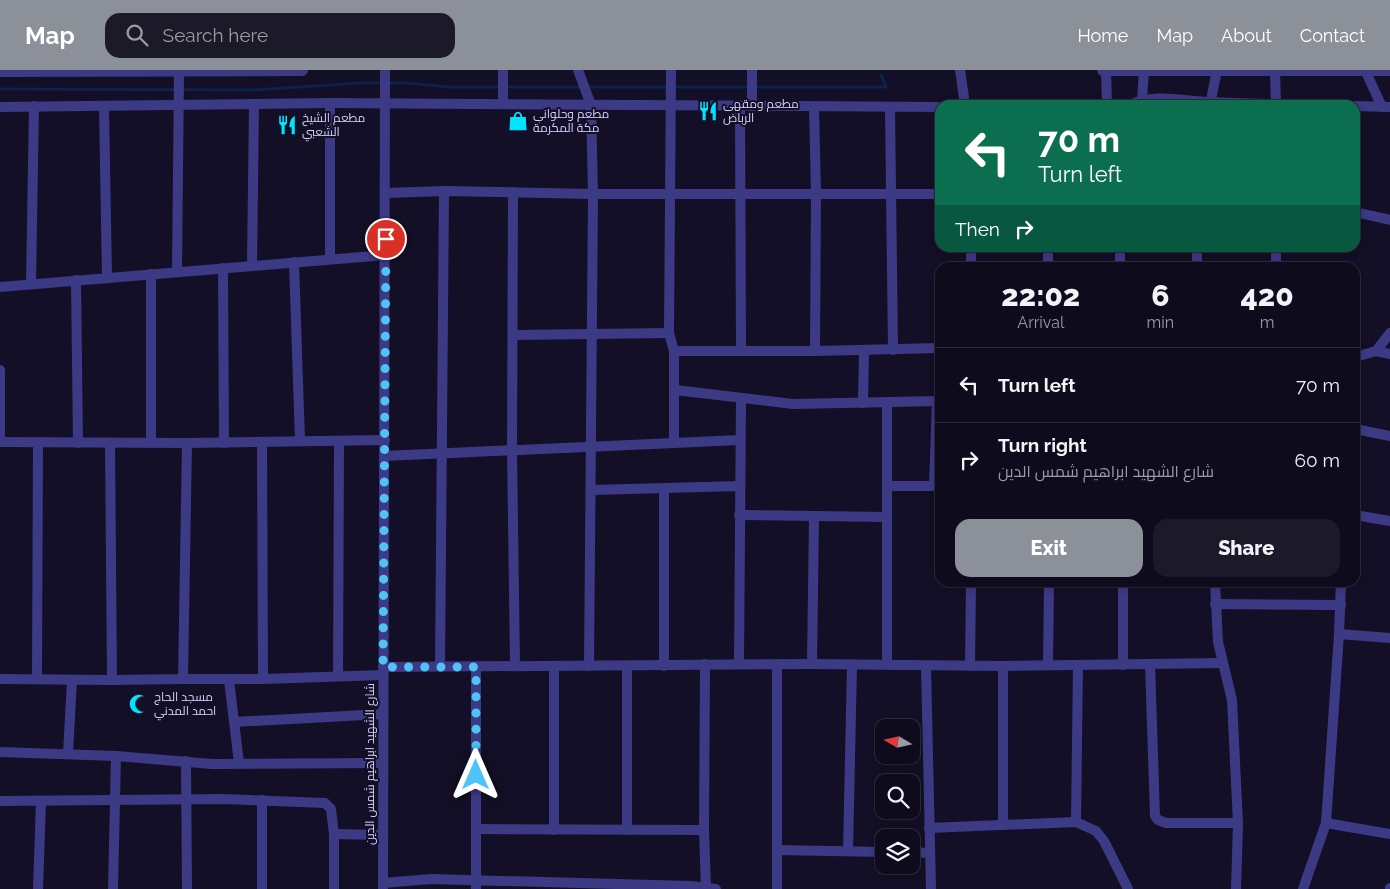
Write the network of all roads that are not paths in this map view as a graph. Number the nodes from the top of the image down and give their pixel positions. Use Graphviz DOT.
graph roads {
  1 [pos="302,70"];
  2 [pos="385,70"];
  3 [pos="503,70"];
  4 [pos="578,70"];
  5 [pos="671,70"];
  6 [pos="752,70"];
  7 [pos="960,70"];
  8 [pos="1105,70"];
  9 [pos="1144,70"];
  10 [pos="1217,70"];
  11 [pos="1275,70"];
  12 [pos="1290,70"];
  13 [pos="1365,70"];
  14 [pos="1390,70"];
  15 [pos="0,71"];
  16 [pos="179,71"];
  17 [pos="964,100"];
  18 [pos="1107,100"];
  19 [pos="1142,100"];
  20 [pos="1175,100"];
  21 [pos="1211,100"];
  22 [pos="1276,100"];
  23 [pos="330,103"];
  24 [pos="254,104"];
  25 [pos="386,104"];
  26 [pos="503,104"];
  27 [pos="590,105"];
  28 [pos="671,105"];
  29 [pos="0,106"];
  30 [pos="34,106"];
  31 [pos="104,106"];
  32 [pos="179,106"];
  33 [pos="740,106"];
  34 [pos="752,106"];
  35 [pos="1360,106"];
  36 [pos="935,107"];
  37 [pos="1386,107"];
  38 [pos="814,108"];
  39 [pos="890,108"];
  40 [pos="444,191"];
  41 [pos="513,192"];
  42 [pos="386,193"];
  43 [pos="593,194"];
  44 [pos="670,194"];
  45 [pos="741,194"];
  46 [pos="816,194"];
  47 [pos="892,194"];
  48 [pos="935,194"];
  49 [pos="1360,213"];
  50 [pos="1390,220"];
  51 [pos="386,255"];
  52 [pos="330,259"];
  53 [pos="294,262"];
  54 [pos="252,266"];
  55 [pos="223,268"];
  56 [pos="177,272"];
  57 [pos="151,274"];
  58 [pos="106,278"];
  59 [pos="76,280"];
  60 [pos="31,284"];
  61 [pos="0,287"];
  62 [pos="669,333"];
  63 [pos="1390,333"];
  64 [pos="512,335"];
  65 [pos="593,335"];
  66 [pos="935,348"];
  67 [pos="893,350"];
  68 [pos="674,351"];
  69 [pos="741,351"];
  70 [pos="815,351"];
  71 [pos="864,351"];
  72 [pos="1376,351"];
  73 [pos="1390,354"];
  74 [pos="1360,355"];
  75 [pos="0,370"];
  76 [pos="675,390"];
  77 [pos="741,398"];
  78 [pos="935,401"];
  79 [pos="887,402"];
  80 [pos="863,403"];
  81 [pos="1360,430"];
  82 [pos="1390,436"];
  83 [pos="385,440"];
  84 [pos="740,440"];
  85 [pos="300,441"];
  86 [pos="339,441"];
  87 [pos="0,442"];
  88 [pos="38,442"];
  89 [pos="262,442"];
  90 [pos="674,442"];
  91 [pos="78,443"];
  92 [pos="110,443"];
  93 [pos="151,443"];
  94 [pos="188,443"];
  95 [pos="224,443"];
  96 [pos="592,447"];
  97 [pos="512,450"];
  98 [pos="441,452"];
  99 [pos="384,456"];
  100 [pos="740,486"];
  101 [pos="887,486"];
  102 [pos="935,486"];
  103 [pos="664,488"];
  104 [pos="592,490"];
  105 [pos="739,515"];
  106 [pos="814,516"];
  107 [pos="1360,516"];
  108 [pos="887,517"];
  109 [pos="1390,521"];
  110 [pos="971,587"];
  111 [pos="1049,587"];
  112 [pos="1122,587"];
  113 [pos="1215,587"];
  114 [pos="1341,587"];
  115 [pos="1215,604"];
  116 [pos="1341,606"];
  117 [pos="1340,634"];
  118 [pos="1390,638"];
  119 [pos="1223,663"];
  120 [pos="705,664"];
  121 [pos="739,664"];
  122 [pos="777,664"];
  123 [pos="812,664"];
  124 [pos="1150,664"];
  125 [pos="852,665"];
  126 [pos="887,665"];
  127 [pos="1048,665"];
  128 [pos="1078,665"];
  129 [pos="1123,665"];
  130 [pos="515,666"];
  131 [pos="554,666"];
  132 [pos="589,666"];
  133 [pos="627,666"];
  134 [pos="664,666"];
  135 [pos="926,666"];
  136 [pos="970,666"];
  137 [pos="1003,666"];
  138 [pos="440,667"];
  139 [pos="476,667"];
  140 [pos="383,671"];
  141 [pos="338,676"];
  142 [pos="0,679"];
  143 [pos="37,679"];
  144 [pos="183,679"];
  145 [pos="263,679"];
  146 [pos="72,680"];
  147 [pos="112,680"];
  148 [pos="229,680"];
  149 [pos="383,714"];
  150 [pos="234,722"];
  151 [pos="0,752"];
  152 [pos="68,754"];
  153 [pos="116,756"];
  154 [pos="186,761"];
  155 [pos="240,763"];
  156 [pos="383,763"];
  157 [pos="262,800"];
  158 [pos="0,801"];
  159 [pos="41,801"];
  160 [pos="115,801"];
  161 [pos="187,801"];
  162 [pos="1076,822"];
  163 [pos="1238,823"];
  164 [pos="1326,823"];
  165 [pos="1003,825"];
  166 [pos="929,828"];
  167 [pos="476,829"];
  168 [pos="554,830"];
  169 [pos="627,830"];
  170 [pos="704,830"];
  171 [pos="334,834"];
  172 [pos="1390,834"];
  173 [pos="382,835"];
  174 [pos="777,850"];
  175 [pos="848,851"];
  176 [pos="875,852"];
  177 [pos="920,852"];
  178 [pos="930,853"];
  179 [pos="476,884"];
  180 [pos="383,886"];
  181 [pos="593,886"];
  182 [pos="706,888"];
  183 [pos="38,889"];
  184 [pos="113,889"];
  185 [pos="187,889"];
  186 [pos="262,889"];
  187 [pos="334,889"];
  188 [pos="716,889"];
  189 [pos="778,889"];
  190 [pos="931,889"];
  191 [pos="1128,889"];
  192 [pos="1236,889"];
  193 [pos="1303,889"];
  1 -- 16 [label="street"];
  2 -- 25 [label="street, شارع الشهيد ابراهيم شمس الدين"];
  3 -- 26 [label="street"];
  4 -- 27 [label="street"];
  5 -- 28 [label="street"];
  6 -- 34 [label="street"];
  7 -- 17 [label="street"];
  8 -- 9 [label="street"];
  8 -- 18 [label="street"];
  9 -- 10 [label="street"];
  9 -- 19 [label="street"];
  10 -- 11 [label="street"];
  10 -- 21 [label="street"];
  11 -- 12 [label="street"];
  11 -- 22 [label="street"];
  12 -- 13 [label="street"];
  13 -- 14 [label="street"];
  13 -- 37 [label="street"];
  15 -- 16 [label="street"];
  16 -- 32 [label="street"];
  19 -- 20 [label="street"];
  23 -- 24 [label="street"];
  23 -- 25 [label="street"];
  23 -- 52 [label="street"];
  24 -- 32 [label="street"];
  24 -- 54 [label="street"];
  25 -- 26 [label="street"];
  25 -- 42 [label="street, شارع الشهيد ابراهيم شمس الدين"];
  26 -- 27 [label="street"];
  27 -- 28 [label="street"];
  27 -- 43 [label="street"];
  28 -- 33 [label="street"];
  28 -- 44 [label="street"];
  29 -- 30 [label="street"];
  30 -- 31 [label="street"];
  30 -- 60 [label="street"];
  31 -- 32 [label="street"];
  31 -- 58 [label="street"];
  32 -- 56 [label="street"];
  33 -- 34 [label="street"];
  33 -- 45 [label="street"];
  34 -- 38 [label="street"];
  35 -- 37 [label="street"];
  36 -- 39 [label="street"];
  38 -- 39 [label="street"];
  38 -- 46 [label="street"];
  39 -- 47 [label="street"];
  40 -- 41 [label="street"];
  40 -- 42 [label="street"];
  40 -- 98 [label="street"];
  41 -- 43 [label="street"];
  41 -- 64 [label="street"];
  42 -- 51 [label="street, شارع الشهيد ابراهيم شمس الدين"];
  43 -- 44 [label="street"];
  43 -- 65 [label="street"];
  44 -- 45 [label="street"];
  44 -- 62 [label="street"];
  45 -- 46 [label="street"];
  45 -- 69 [label="street"];
  46 -- 47 [label="street"];
  46 -- 70 [label="street"];
  47 -- 48 [label="street"];
  47 -- 67 [label="street"];
  49 -- 50 [label="street"];
  51 -- 52 [label="street"];
  51 -- 83 [label="street, شارع الشهيد ابراهيم شمس الدين"];
  52 -- 53 [label="street"];
  53 -- 54 [label="street"];
  53 -- 85 [label="street"];
  54 -- 55 [label="street"];
  55 -- 56 [label="street"];
  55 -- 95 [label="street"];
  56 -- 57 [label="street"];
  57 -- 58 [label="street"];
  57 -- 93 [label="street"];
  58 -- 59 [label="street"];
  59 -- 60 [label="street"];
  59 -- 91 [label="street"];
  60 -- 61 [label="street"];
  62 -- 65 [label="street"];
  62 -- 68 [label="street"];
  63 -- 72 [label="street"];
  64 -- 65 [label="street"];
  64 -- 97 [label="street"];
  65 -- 96 [label="street"];
  66 -- 67 [label="street"];
  67 -- 71 [label="street"];
  68 -- 69 [label="street"];
  68 -- 76 [label="street"];
  69 -- 70 [label="street"];
  70 -- 71 [label="street"];
  71 -- 80 [label="street"];
  72 -- 73 [label="street"];
  72 -- 74 [label="street"];
  75 -- 87 [label="street"];
  76 -- 77 [label="street"];
  76 -- 90 [label="street"];
  77 -- 80 [label="street"];
  77 -- 84 [label="street"];
  78 -- 79 [label="street"];
  79 -- 80 [label="street"];
  79 -- 101 [label="street"];
  81 -- 82 [label="street"];
  83 -- 86 [label="street"];
  83 -- 99 [label="street, شارع الشهيد ابراهيم شمس الدين"];
  84 -- 90 [label="street"];
  84 -- 100 [label="street"];
  85 -- 86 [label="street"];
  85 -- 89 [label="street"];
  86 -- 141 [label="street"];
  87 -- 88 [label="street"];
  88 -- 91 [label="street"];
  88 -- 143 [label="street"];
  89 -- 95 [label="street"];
  89 -- 145 [label="street"];
  90 -- 96 [label="street"];
  91 -- 92 [label="street"];
  92 -- 93 [label="street"];
  92 -- 147 [label="street"];
  93 -- 94 [label="street"];
  94 -- 95 [label="street"];
  94 -- 144 [label="street"];
  96 -- 97 [label="street"];
  96 -- 104 [label="street"];
  97 -- 98 [label="street"];
  97 -- 130 [label="street"];
  98 -- 99 [label="street"];
  98 -- 138 [label="street"];
  99 -- 140 [label="street, شارع الشهيد ابراهيم شمس الدين"];
  100 -- 103 [label="street"];
  100 -- 105 [label="street"];
  101 -- 102 [label="street"];
  101 -- 108 [label="street"];
  103 -- 104 [label="street"];
  103 -- 134 [label="street"];
  104 -- 132 [label="street"];
  105 -- 106 [label="street"];
  105 -- 121 [label="street"];
  106 -- 108 [label="street"];
  106 -- 123 [label="street"];
  107 -- 109 [label="street"];
  108 -- 126 [label="street"];
  110 -- 136 [label="street"];
  111 -- 127 [label="street"];
  112 -- 129 [label="street"];
  113 -- 115 [label="street"];
  114 -- 116 [label="street"];
  115 -- 116 [label="street"];
  115 -- 119 [label="street"];
  116 -- 117 [label="street"];
  117 -- 118 [label="street"];
  117 -- 164 [label="street"];
  119 -- 124 [label="street"];
  119 -- 163 [label="street"];
  120 -- 121 [label="street"];
  120 -- 134 [label="street"];
  120 -- 170 [label="street"];
  121 -- 122 [label="street"];
  122 -- 123 [label="street"];
  122 -- 174 [label="street"];
  123 -- 125 [label="street"];
  124 -- 129 [label="street"];
  124 -- 163 [label="street"];
  125 -- 126 [label="street"];
  125 -- 175 [label="street"];
  126 -- 135 [label="street"];
  127 -- 128 [label="street"];
  127 -- 137 [label="street"];
  128 -- 129 [label="street"];
  128 -- 162 [label="street"];
  130 -- 131 [label="street"];
  130 -- 139 [label="street"];
  131 -- 132 [label="street"];
  131 -- 168 [label="street"];
  132 -- 133 [label="street"];
  133 -- 134 [label="street"];
  133 -- 169 [label="street"];
  135 -- 136 [label="street"];
  135 -- 166 [label="street"];
  136 -- 137 [label="street"];
  137 -- 165 [label="street"];
  138 -- 139 [label="street"];
  138 -- 140 [label="street"];
  139 -- 167 [label="street"];
  140 -- 141 [label="street"];
  140 -- 149 [label="street, شارع الشهيد ابراهيم شمس الدين"];
  141 -- 145 [label="street"];
  142 -- 143 [label="street"];
  143 -- 146 [label="street"];
  144 -- 147 [label="street"];
  144 -- 148 [label="street"];
  145 -- 148 [label="street"];
  146 -- 147 [label="street"];
  146 -- 152 [label="street"];
  148 -- 150 [label="street"];
  149 -- 150 [label="street"];
  149 -- 156 [label="street, شارع الشهيد ابراهيم شمس الدين"];
  150 -- 155 [label="street"];
  151 -- 152 [label="street"];
  152 -- 153 [label="street"];
  153 -- 154 [label="street"];
  153 -- 160 [label="street"];
  154 -- 155 [label="street"];
  154 -- 161 [label="street"];
  155 -- 156 [label="street"];
  156 -- 173 [label="street, شارع الشهيد ابراهيم شمس الدين"];
  157 -- 161 [label="street"];
  157 -- 171 [label="street"];
  157 -- 186 [label="street"];
  158 -- 159 [label="street"];
  159 -- 160 [label="street"];
  159 -- 183 [label="street"];
  160 -- 161 [label="street"];
  160 -- 184 [label="street"];
  161 -- 185 [label="street"];
  162 -- 165 [label="street"];
  162 -- 191 [label="street"];
  163 -- 192 [label="street"];
  164 -- 172 [label="street"];
  164 -- 193 [label="street"];
  165 -- 166 [label="street"];
  166 -- 178 [label="street"];
  167 -- 168 [label="street"];
  167 -- 179 [label="street"];
  168 -- 169 [label="street"];
  169 -- 170 [label="street"];
  170 -- 182 [label="street"];
  171 -- 173 [label="street"];
  171 -- 187 [label="street"];
  173 -- 180 [label="street, شارع الشهيد ابراهيم شمس الدين"];
  174 -- 175 [label="street"];
  174 -- 189 [label="street"];
  175 -- 176 [label="street"];
  177 -- 178 [label="street"];
  178 -- 190 [label="street"];
  179 -- 180 [label="street"];
  179 -- 181 [label="street"];
  181 -- 182 [label="street"];
  182 -- 188 [label="street"];
}
